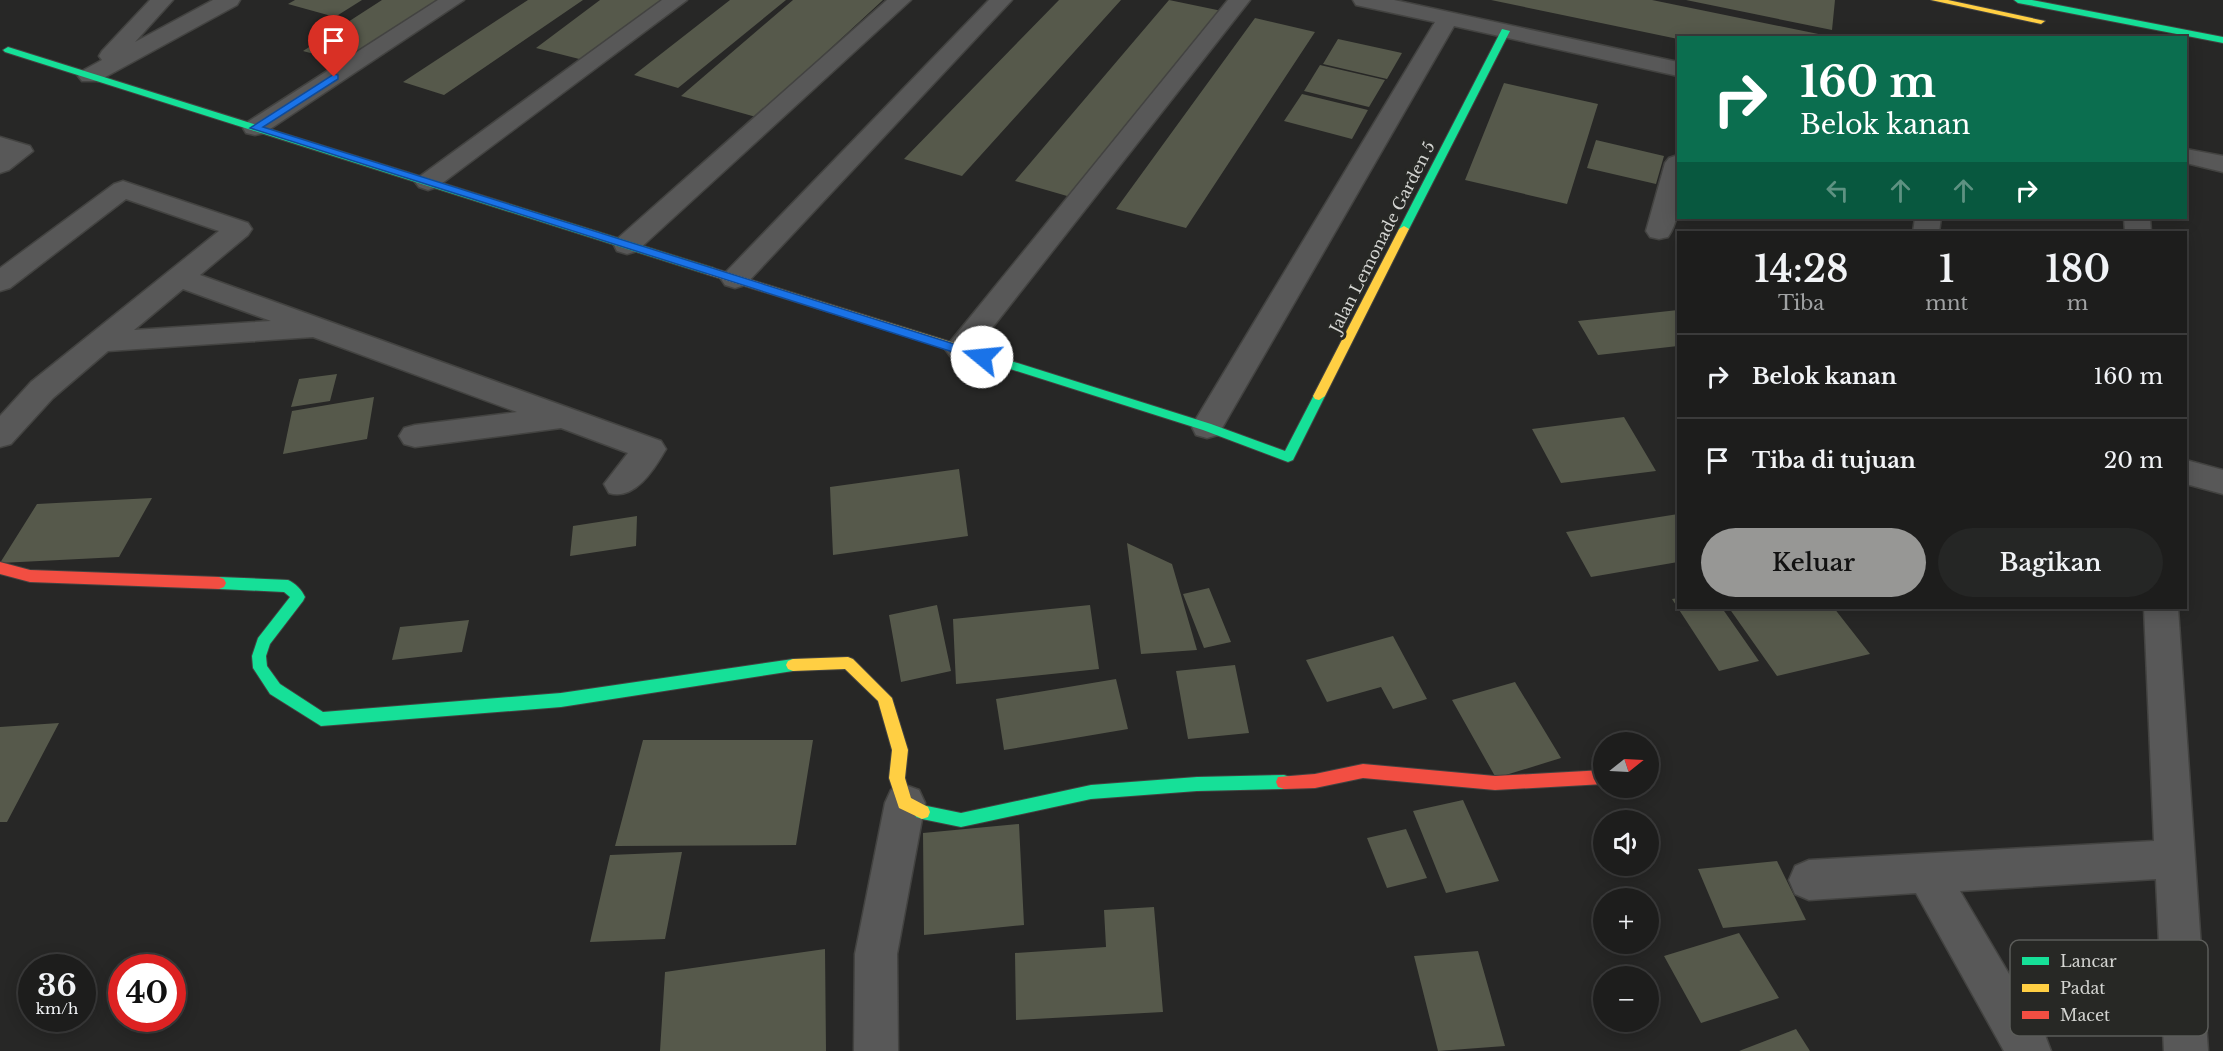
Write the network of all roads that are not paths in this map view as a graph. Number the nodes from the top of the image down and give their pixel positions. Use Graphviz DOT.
graph roads {
  1 [pos="162,0"];
  2 [pos="230,0"];
  3 [pos="453,0"];
  4 [pos="676,0"];
  5 [pos="900,0"];
  6 [pos="1001,0"];
  7 [pos="1239,0"];
  8 [pos="1364,0"];
  9 [pos="1935,0"];
  10 [pos="2018,0"];
  11 [pos="1448,18"];
  12 [pos="2058,24"];
  13 [pos="1505,31"];
  14 [pos="2223,40"];
  15 [pos="8,50"];
  16 [pos="1677,69"];
  17 [pos="90,76"];
  18 [pos="255,128"];
  19 [pos="0,144"];
  20 [pos="2187,156"];
  21 [pos="2223,164"];
  22 [pos="0,165"];
  23 [pos="1677,167"];
  24 [pos="428,182"];
  25 [pos="1659,231"];
  26 [pos="627,245"];
  27 [pos="180,278"];
  28 [pos="735,279"];
  29 [pos="0,282"];
  30 [pos="320,328"];
  31 [pos="101,342"];
  32 [pos="960,350"];
  33 [pos="564,418"];
  34 [pos="1207,427"];
  35 [pos="0,436"];
  36 [pos="415,436"];
  37 [pos="2187,472"];
  38 [pos="2223,482"];
  39 [pos="620,484"];
  40 [pos="0,568"];
  41 [pos="2155,615"];
  42 [pos="1593,778"];
  43 [pos="905,803"];
  44 [pos="2175,859"];
  45 [pos="1927,873"];
  46 [pos="1809,880"];
  47 [pos="2180,940"];
  48 [pos="2010,1018"];
  49 [pos="2020,1036"];
  50 [pos="2185,1036"];
  51 [pos="876,1051"];
  52 [pos="2029,1051"];
  53 [pos="2186,1051"];
  1 -- 17 [label="street"];
  2 -- 17 [label="street"];
  3 -- 18 [label="street"];
  4 -- 24 [label="street"];
  5 -- 26 [label="street"];
  6 -- 28 [label="street"];
  7 -- 32 [label="street"];
  8 -- 11 [label="street"];
  9 -- 12 [label="street"];
  10 -- 14 [label="street"];
  11 -- 13 [label="street"];
  11 -- 34 [label="street"];
  13 -- 16 [label="street"];
  13 -- 34 [label="street, Jalan Lemonade Garden 5"];
  15 -- 17 [label="street"];
  17 -- 18 [label="street"];
  18 -- 24 [label="street"];
  19 -- 22 [label="street"];
  20 -- 21 [label="street"];
  23 -- 25 [label="street"];
  24 -- 26 [label="street"];
  26 -- 28 [label="street"];
  27 -- 29 [label="street"];
  27 -- 30 [label="street"];
  27 -- 31 [label="street"];
  28 -- 32 [label="street"];
  30 -- 31 [label="street"];
  30 -- 33 [label="street"];
  31 -- 35 [label="street"];
  32 -- 34 [label="street"];
  33 -- 36 [label="street"];
  33 -- 39 [label="street"];
  37 -- 38 [label="street"];
  40 -- 43 [label="street"];
  41 -- 44 [label="street"];
  42 -- 43 [label="street"];
  43 -- 51 [label="street"];
  44 -- 45 [label="street"];
  44 -- 47 [label="street"];
  45 -- 46 [label="street"];
  45 -- 48 [label="street"];
  49 -- 52 [label="street"];
  50 -- 53 [label="street"];
}
